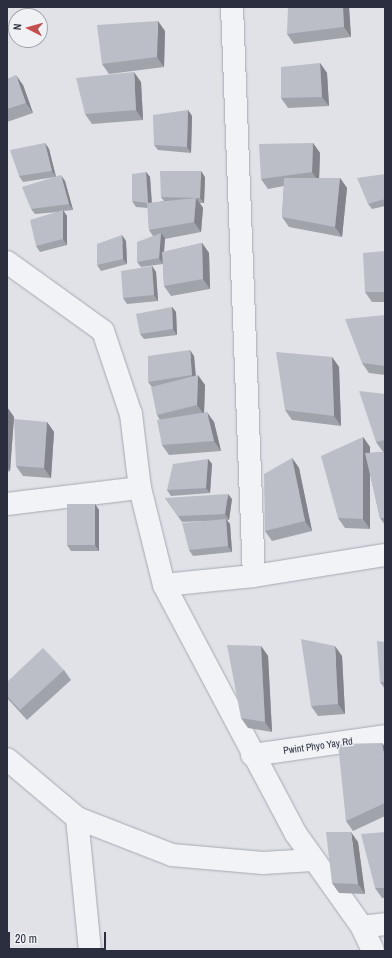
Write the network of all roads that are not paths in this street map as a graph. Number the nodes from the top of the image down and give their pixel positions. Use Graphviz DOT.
graph roads {
  1 [pos="232,7"];
  2 [pos="7,262"];
  3 [pos="140,488"];
  4 [pos="7,504"];
  5 [pos="385,555"];
  6 [pos="254,576"];
  7 [pos="164,585"];
  8 [pos="385,736"];
  9 [pos="252,756"];
  10 [pos="7,759"];
  11 [pos="77,818"];
  12 [pos="313,860"];
  13 [pos="385,924"];
  14 [pos="362,927"];
  15 [pos="90,951"];
  16 [pos="372,951"];
  1 -- 6 [label="street"];
  2 -- 3 [label="street"];
  3 -- 4 [label="street"];
  3 -- 7 [label="street"];
  5 -- 6 [label="street"];
  6 -- 7 [label="street"];
  7 -- 9 [label="street"];
  8 -- 9 [label="street, Pwint Phyo Yay Rd"];
  9 -- 12 [label="street"];
  10 -- 11 [label="street"];
  11 -- 12 [label="street"];
  11 -- 15 [label="street"];
  12 -- 14 [label="street"];
  13 -- 14 [label="street"];
  14 -- 16 [label="street"];
}
